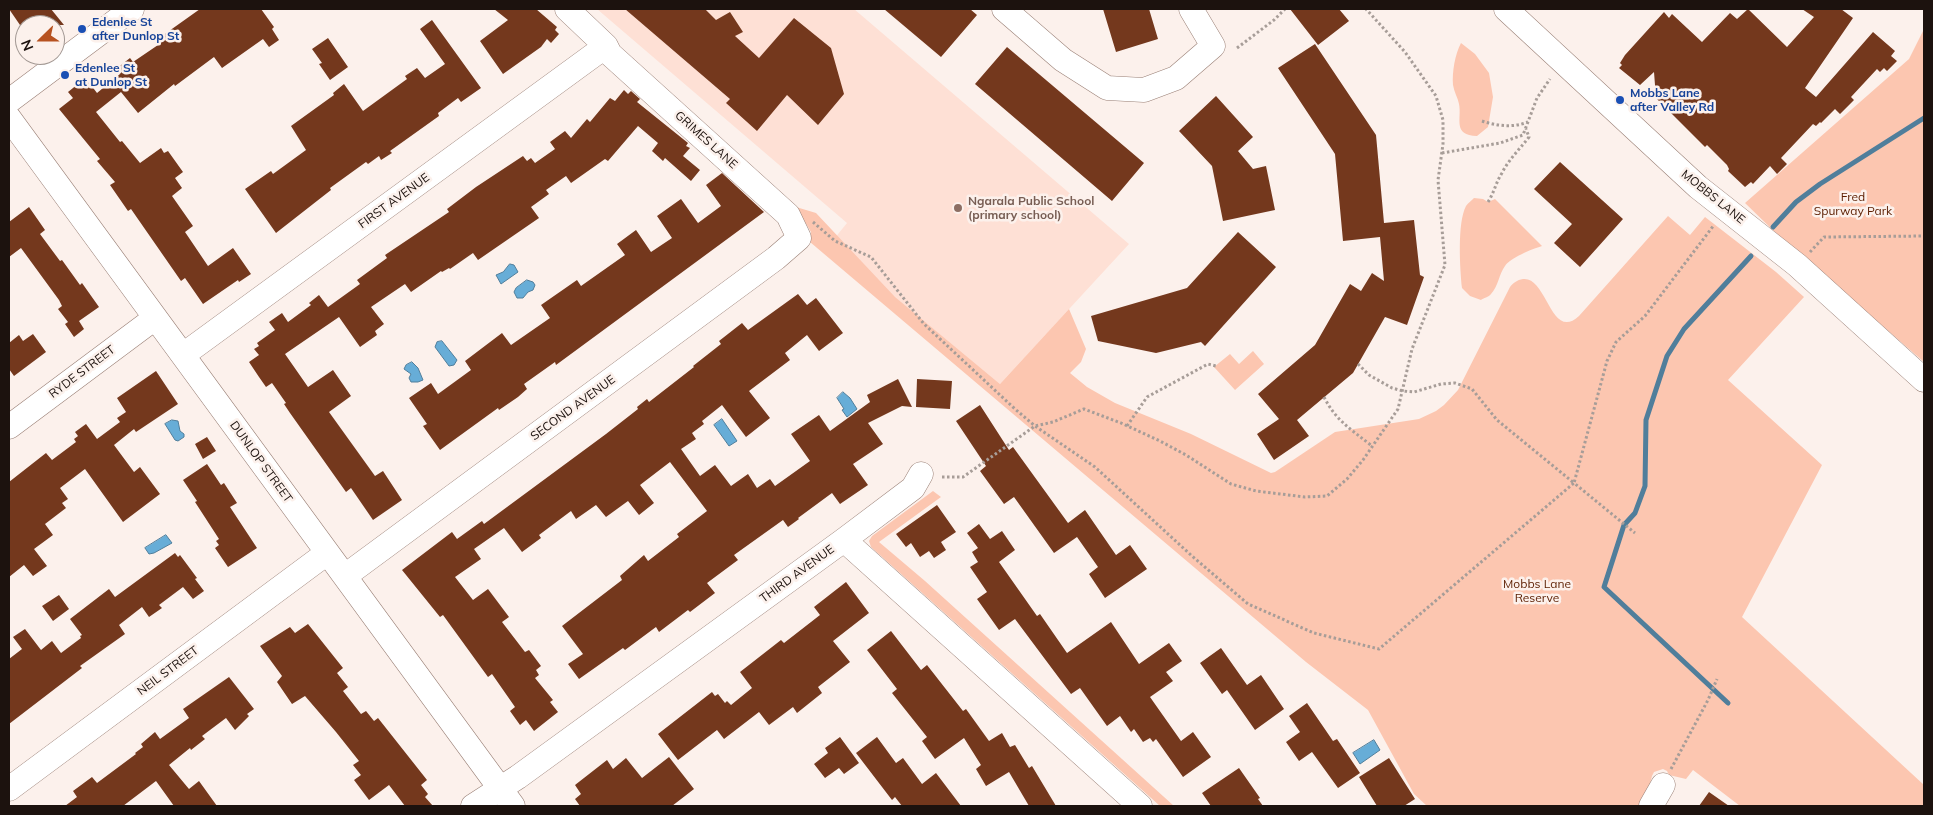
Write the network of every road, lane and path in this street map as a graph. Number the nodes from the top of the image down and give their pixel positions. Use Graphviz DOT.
graph roads {
  1 [pos="132,9"];
  2 [pos="567,9"];
  3 [pos="1004,9"];
  4 [pos="1190,9"];
  5 [pos="1285,9"];
  6 [pos="1366,9"];
  7 [pos="1506,9"];
  8 [pos="606,46"];
  9 [pos="1237,48"];
  10 [pos="1550,79"];
  11 [pos="9,101"];
  12 [pos="9,118"];
  13 [pos="1482,121"];
  14 [pos="1528,122"];
  15 [pos="1526,129"];
  16 [pos="1442,153"];
  17 [pos="1488,202"];
  18 [pos="1714,225"];
  19 [pos="804,228"];
  20 [pos="1924,236"];
  21 [pos="1797,265"];
  22 [pos="155,318"];
  23 [pos="182,355"];
  24 [pos="1358,364"];
  25 [pos="1216,366"];
  26 [pos="1924,380"];
  27 [pos="1402,391"];
  28 [pos="1324,397"];
  29 [pos="1035,426"];
  30 [pos="1127,426"];
  31 [pos="9,427"];
  32 [pos="1372,446"];
  33 [pos="931,476"];
  34 [pos="1574,483"];
  35 [pos="1635,533"];
  36 [pos="844,540"];
  37 [pos="327,553"];
  38 [pos="345,576"];
  39 [pos="1717,679"];
  40 [pos="1663,784"];
  41 [pos="9,789"];
  42 [pos="507,797"];
  43 [pos="473,806"];
  44 [pos="1140,806"];
  45 [pos="1652,806"];
  1 -- 11 [label="street"];
  2 -- 8 [label="street, GRIMES LANE"];
  3 -- 4 [label="street"];
  5 -- 9 [label="path"];
  6 -- 16 [label="path"];
  7 -- 21 [label="street, MOBBS LANE"];
  8 -- 19 [label="street, GRIMES LANE"];
  8 -- 23 [label="street, FIRST AVENUE"];
  10 -- 14 [label="path"];
  12 -- 22 [label="street, DUNLOP STREET"];
  13 -- 14 [label="path"];
  14 -- 15 [label="path"];
  15 -- 16 [label="path"];
  15 -- 17 [label="path"];
  16 -- 27 [label="path"];
  18 -- 34 [label="path"];
  19 -- 29 [label="path"];
  19 -- 38 [label="street, SECOND AVENUE"];
  20 -- 21 [label="path"];
  21 -- 26 [label="street, MOBBS LANE"];
  22 -- 23 [label="street, DUNLOP STREET"];
  22 -- 31 [label="street, RYDE STREET"];
  23 -- 37 [label="street, DUNLOP STREET"];
  24 -- 27 [label="path"];
  25 -- 30 [label="path"];
  27 -- 32 [label="path"];
  27 -- 34 [label="path"];
  28 -- 32 [label="path"];
  29 -- 30 [label="path"];
  29 -- 33 [label="path"];
  29 -- 34 [label="path"];
  30 -- 32 [label="path"];
  33 -- 36 [label="street"];
  34 -- 35 [label="path"];
  36 -- 42 [label="street, THIRD AVENUE"];
  36 -- 44 [label="street, THIRD AVENUE"];
  37 -- 38 [label="street, DUNLOP STREET"];
  37 -- 41 [label="street, NEIL STREET"];
  38 -- 42 [label="street, DUNLOP STREET"];
  39 -- 40 [label="path"];
  40 -- 45 [label="street"];
  42 -- 43 [label="street, THIRD AVENUE"];
}
